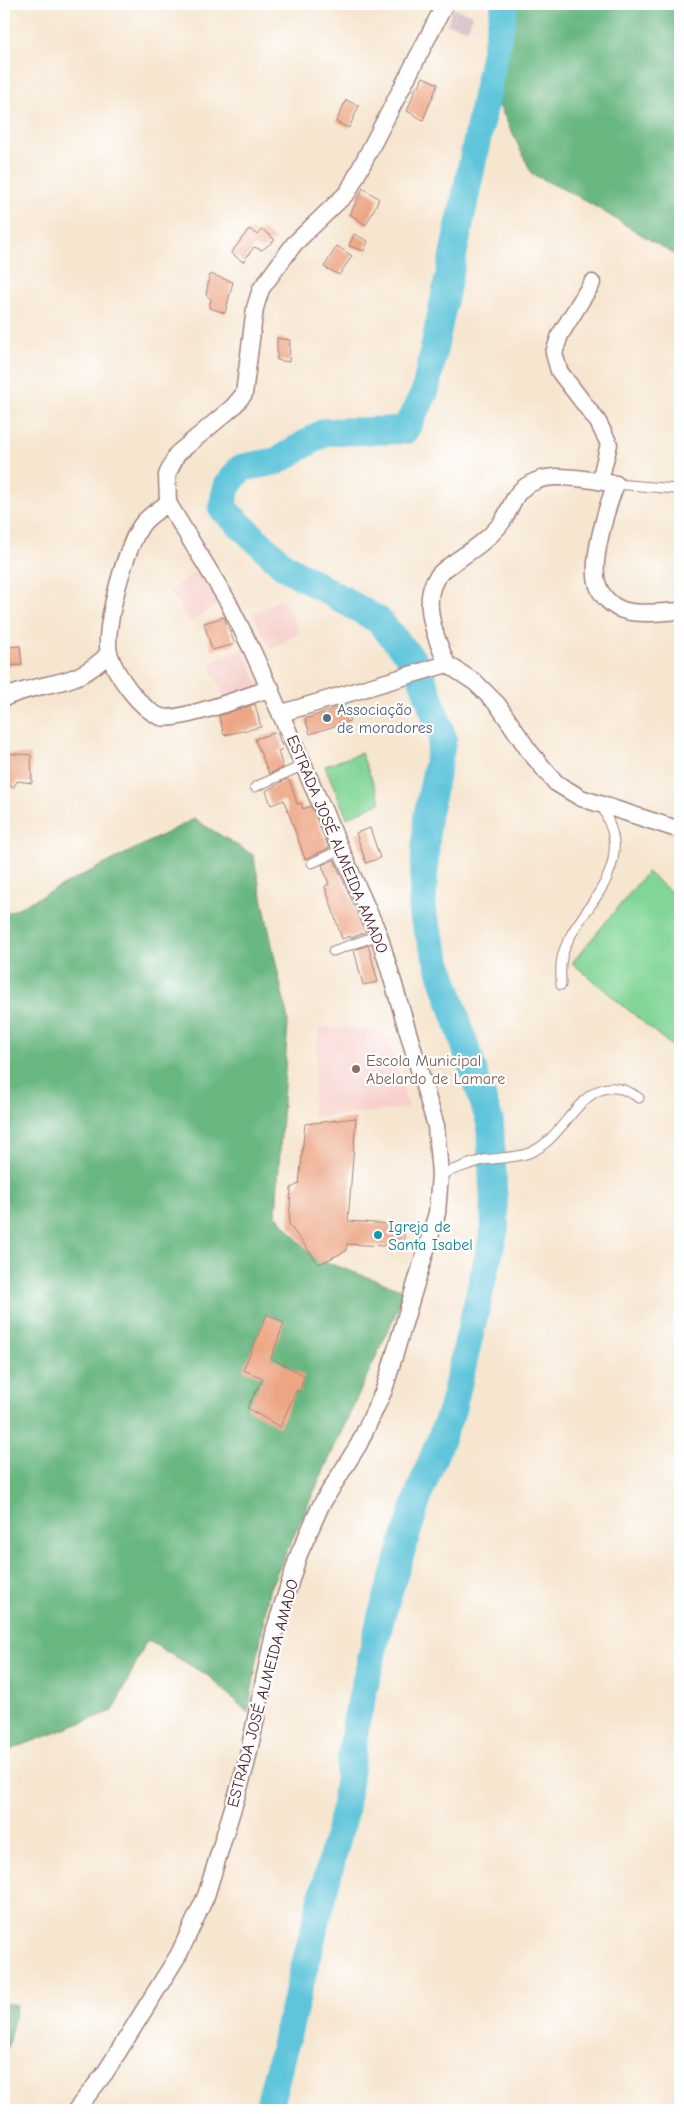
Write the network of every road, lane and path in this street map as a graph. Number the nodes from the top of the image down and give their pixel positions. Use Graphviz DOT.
graph roads {
  1 [pos="445,4"];
  2 [pos="592,283"];
  3 [pos="608,482"];
  4 [pos="676,489"];
  5 [pos="168,503"];
  6 [pos="680,611"];
  7 [pos="109,653"];
  8 [pos="442,666"];
  9 [pos="271,688"];
  10 [pos="4,698"];
  11 [pos="282,713"];
  12 [pos="304,765"];
  13 [pos="255,787"];
  14 [pos="602,803"];
  15 [pos="680,830"];
  16 [pos="342,849"];
  17 [pos="312,864"];
  18 [pos="380,936"];
  19 [pos="333,951"];
  20 [pos="561,985"];
  21 [pos="639,1098"];
  22 [pos="440,1174"];
  23 [pos="76,2110"];
  1 -- 5 [label="street, ESTRADA JOSÉ ALMEIDA AMADO"];
  2 -- 3 [label="street"];
  3 -- 4 [label="lane"];
  3 -- 6 [label="street"];
  3 -- 8 [label="street"];
  5 -- 7 [label="street"];
  5 -- 9 [label="street, ESTRADA JOSÉ ALMEIDA AMADO"];
  7 -- 9 [label="street"];
  7 -- 10 [label="street"];
  8 -- 11 [label="street"];
  8 -- 14 [label="street"];
  9 -- 11 [label="street, ESTRADA JOSÉ ALMEIDA AMADO"];
  11 -- 12 [label="street, ESTRADA JOSÉ ALMEIDA AMADO"];
  12 -- 13 [label="lane"];
  12 -- 16 [label="street, ESTRADA JOSÉ ALMEIDA AMADO"];
  14 -- 15 [label="street"];
  14 -- 20 [label="lane"];
  16 -- 17 [label="lane"];
  16 -- 18 [label="street, ESTRADA JOSÉ ALMEIDA AMADO"];
  18 -- 19 [label="lane"];
  18 -- 22 [label="street, ESTRADA JOSÉ ALMEIDA AMADO"];
  21 -- 22 [label="lane"];
  22 -- 23 [label="street, ESTRADA JOSÉ ALMEIDA AMADO"];
}
